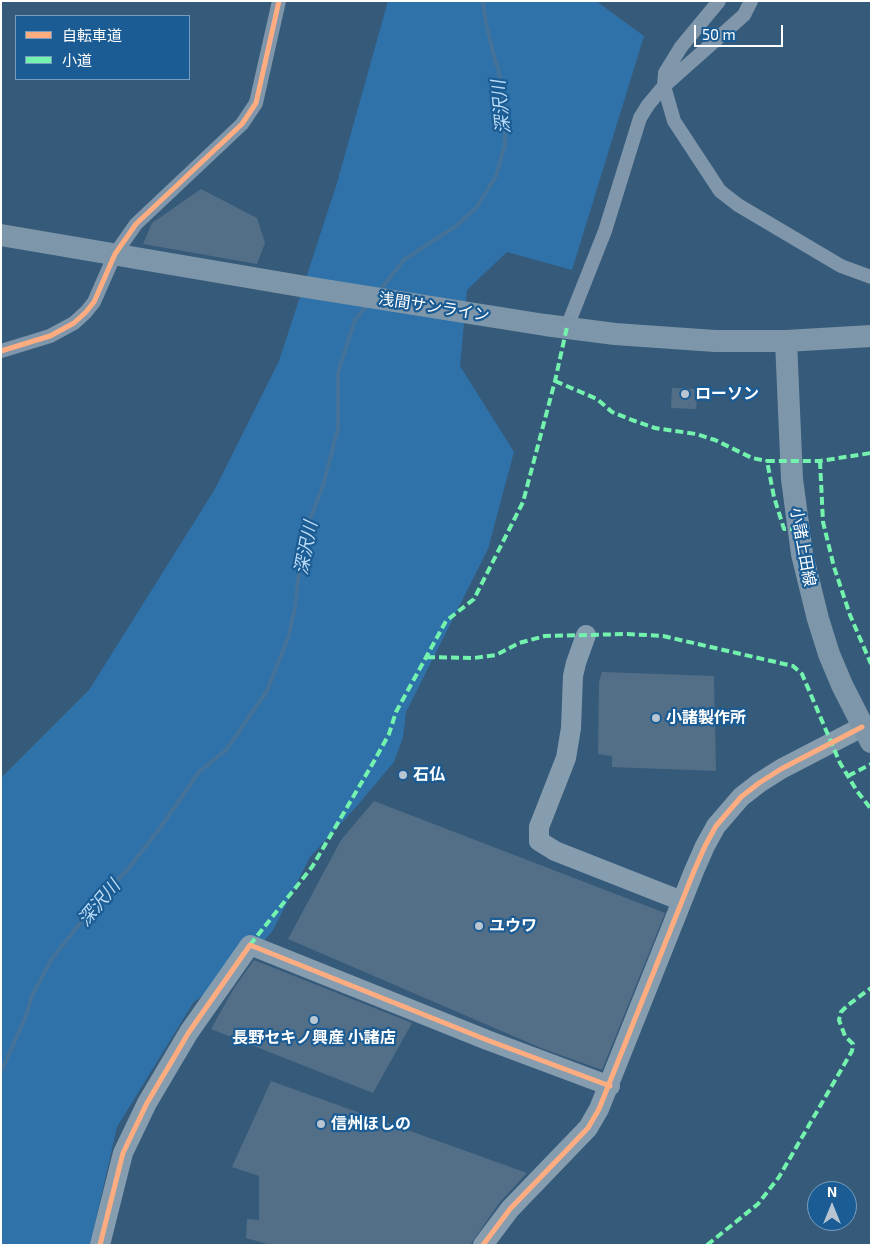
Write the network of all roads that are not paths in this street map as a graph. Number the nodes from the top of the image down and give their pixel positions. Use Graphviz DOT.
graph roads {
  1 [pos="279,1"];
  2 [pos="719,1"];
  3 [pos="751,1"];
  4 [pos="664,86"];
  5 [pos="1,235"];
  6 [pos="115,254"];
  7 [pos="871,277"];
  8 [pos="567,327"];
  9 [pos="871,336"];
  10 [pos="786,341"];
  11 [pos="1,351"];
  12 [pos="586,635"];
  13 [pos="867,735"];
  14 [pos="682,901"];
  15 [pos="610,1086"];
  16 [pos="100,1245"];
  17 [pos="482,1245"];
  1 -- 6 [label="street"];
  2 -- 4 [label="street"];
  3 -- 4 [label="street"];
  4 -- 7 [label="street"];
  4 -- 8 [label="street"];
  5 -- 6 [label="main road, 浅間サンライン"];
  6 -- 8 [label="main road, 浅間サンライン"];
  6 -- 11 [label="street"];
  8 -- 10 [label="main road, 浅間サンライン"];
  9 -- 10 [label="main road, 浅間サンライン"];
  10 -- 13 [label="main road, 小諸上田線"];
  12 -- 14 [label="street"];
  13 -- 14 [label="street"];
  14 -- 15 [label="street"];
  15 -- 16 [label="street"];
  15 -- 17 [label="street"];
}
